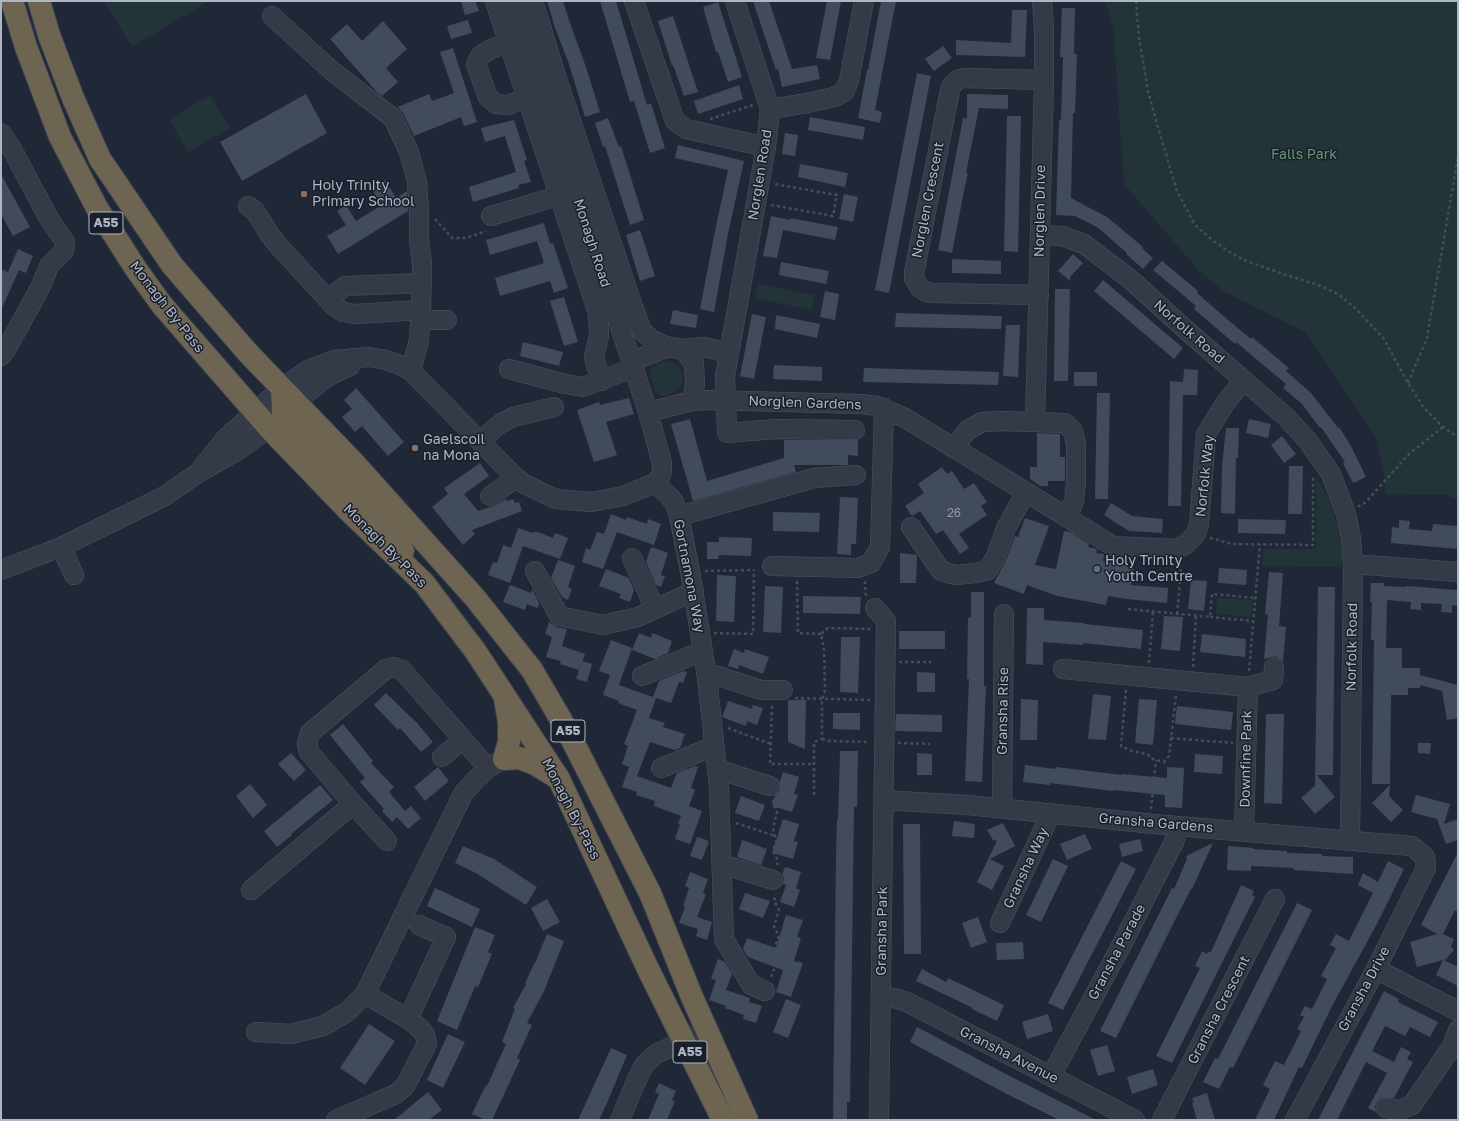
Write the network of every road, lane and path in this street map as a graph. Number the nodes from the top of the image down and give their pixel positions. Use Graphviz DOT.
graph roads {
  1 [pos="12,1"];
  2 [pos="39,1"];
  3 [pos="495,1"];
  4 [pos="513,1"];
  5 [pos="533,1"];
  6 [pos="634,1"];
  7 [pos="734,1"];
  8 [pos="864,1"];
  9 [pos="1042,1"];
  10 [pos="1136,1"];
  11 [pos="272,16"];
  12 [pos="508,43"];
  13 [pos="1044,80"];
  14 [pos="526,98"];
  15 [pos="768,104"];
  16 [pos="709,119"];
  17 [pos="1,134"];
  18 [pos="766,147"];
  19 [pos="1458,156"];
  20 [pos="760,181"];
  21 [pos="558,196"];
  22 [pos="756,202"];
  23 [pos="248,206"];
  24 [pos="419,214"];
  25 [pos="491,216"];
  26 [pos="1040,235"];
  27 [pos="422,283"];
  28 [pos="1039,295"];
  29 [pos="328,299"];
  30 [pos="421,315"];
  31 [pos="447,320"];
  32 [pos="675,348"];
  33 [pos="729,353"];
  34 [pos="1,356"];
  35 [pos="632,365"];
  36 [pos="509,369"];
  37 [pos="411,371"];
  38 [pos="1244,380"];
  39 [pos="602,381"];
  40 [pos="1408,383"];
  41 [pos="725,400"];
  42 [pos="692,401"];
  43 [pos="276,407"];
  44 [pos="554,407"];
  45 [pos="884,408"];
  46 [pos="648,412"];
  47 [pos="1035,422"];
  48 [pos="1443,427"];
  49 [pos="856,430"];
  50 [pos="1458,437"];
  51 [pos="480,441"];
  52 [pos="953,448"];
  53 [pos="1321,460"];
  54 [pos="856,475"];
  55 [pos="515,477"];
  56 [pos="655,483"];
  57 [pos="1026,492"];
  58 [pos="490,496"];
  59 [pos="1346,514"];
  60 [pos="679,516"];
  61 [pos="1067,518"];
  62 [pos="910,527"];
  63 [pos="1196,534"];
  64 [pos="1260,544"];
  65 [pos="61,546"];
  66 [pos="1176,549"];
  67 [pos="632,558"];
  68 [pos="1353,564"];
  69 [pos="772,566"];
  70 [pos="797,566"];
  71 [pos="864,566"];
  72 [pos="1,570"];
  73 [pos="754,570"];
  74 [pos="705,571"];
  75 [pos="535,572"];
  76 [pos="1458,572"];
  77 [pos="74,574"];
  78 [pos="694,591"];
  79 [pos="1255,598"];
  80 [pos="875,608"];
  81 [pos="1128,609"];
  82 [pos="655,610"];
  83 [pos="1153,612"];
  84 [pos="1004,614"];
  85 [pos="1176,614"];
  86 [pos="1196,616"];
  87 [pos="1210,617"];
  88 [pos="1253,621"];
  89 [pos="886,629"];
  90 [pos="821,634"];
  91 [pos="701,642"];
  92 [pos="885,662"];
  93 [pos="931,662"];
  94 [pos="1274,666"];
  95 [pos="1063,669"];
  96 [pos="1128,675"];
  97 [pos="642,676"];
  98 [pos="707,677"];
  99 [pos="1148,678"];
  100 [pos="1185,681"];
  101 [pos="1248,687"];
  102 [pos="504,694"];
  103 [pos="788,694"];
  104 [pos="822,699"];
  105 [pos="885,700"];
  106 [pos="772,706"];
  107 [pos="712,721"];
  108 [pos="1171,738"];
  109 [pos="822,739"];
  110 [pos="462,740"];
  111 [pos="884,742"];
  112 [pos="771,744"];
  113 [pos="930,744"];
  114 [pos="1246,744"];
  115 [pos="714,746"];
  116 [pos="442,757"];
  117 [pos="1156,760"];
  118 [pos="496,763"];
  119 [pos="814,764"];
  120 [pos="660,768"];
  121 [pos="717,769"];
  122 [pos="559,779"];
  123 [pos="770,786"];
  124 [pos="814,795"];
  125 [pos="884,800"];
  126 [pos="353,804"];
  127 [pos="1002,808"];
  128 [pos="1051,813"];
  129 [pos="720,817"];
  130 [pos="1149,823"];
  131 [pos="1178,826"];
  132 [pos="1244,831"];
  133 [pos="775,836"];
  134 [pos="1350,840"];
  135 [pos="387,841"];
  136 [pos="1424,857"];
  137 [pos="722,864"];
  138 [pos="773,880"];
  139 [pos="251,890"];
  140 [pos="1276,899"];
  141 [pos="1000,923"];
  142 [pos="419,925"];
  143 [pos="1376,968"];
  144 [pos="765,991"];
  145 [pos="365,994"];
  146 [pos="881,997"];
  147 [pos="1458,1011"];
  148 [pos="408,1019"];
  149 [pos="706,1030"];
  150 [pos="1458,1030"];
  151 [pos="256,1032"];
  152 [pos="684,1041"];
  153 [pos="1051,1076"];
  154 [pos="1386,1108"];
  155 [pos="336,1120"];
  156 [pos="620,1120"];
  157 [pos="723,1120"];
  158 [pos="747,1120"];
  159 [pos="879,1120"];
  160 [pos="1135,1120"];
  161 [pos="1162,1120"];
  162 [pos="1295,1120"];
  1 -- 43 [label="highway, Monagh By-Pass / A55"];
  2 -- 43 [label="highway, Monagh By-Pass / A55"];
  3 -- 12 [label="street, Monagh Road"];
  4 -- 35 [label="street, Monagh Road"];
  5 -- 32 [label="street, Monagh Road"];
  6 -- 18 [label="street"];
  7 -- 15 [label="street, Norglen Road"];
  8 -- 15 [label="street"];
  9 -- 13 [label="street, Norglen Drive"];
  10 -- 40 [label="path"];
  11 -- 24 [label="street"];
  12 -- 14 [label="street, Monagh Road"];
  12 -- 14 [label="street"];
  13 -- 26 [label="street, Norglen Drive"];
  13 -- 28 [label="street, Norglen Crescent"];
  14 -- 21 [label="street, Monagh Road"];
  15 -- 16 [label="path"];
  15 -- 18 [label="street, Norglen Road"];
  17 -- 34 [label="street"];
  18 -- 20 [label="street, Norglen Road"];
  19 -- 40 [label="path"];
  20 -- 22 [label="street, Norglen Road"];
  20 -- 22 [label="path"];
  21 -- 25 [label="street, Monagh Road"];
  21 -- 39 [label="street, Monagh Road"];
  22 -- 33 [label="street, Norglen Road"];
  23 -- 29 [label="street"];
  24 -- 25 [label="path"];
  24 -- 27 [label="street"];
  26 -- 28 [label="street, Norglen Drive"];
  26 -- 38 [label="street, Norfolk Road"];
  27 -- 29 [label="street"];
  27 -- 30 [label="street"];
  28 -- 47 [label="street, Norglen Drive"];
  29 -- 30 [label="street"];
  30 -- 31 [label="street"];
  30 -- 37 [label="street"];
  32 -- 33 [label="street"];
  32 -- 35 [label="street"];
  32 -- 42 [label="street"];
  33 -- 41 [label="street, Norglen Road"];
  35 -- 39 [label="street"];
  35 -- 46 [label="street, Monagh Road"];
  36 -- 39 [label="street"];
  37 -- 43 [label="street"];
  37 -- 51 [label="street"];
  38 -- 53 [label="street, Norfolk Road"];
  38 -- 63 [label="street, Norfolk Way"];
  40 -- 48 [label="path"];
  41 -- 42 [label="street, Norglen Gardens"];
  41 -- 45 [label="street, Norglen Gardens"];
  41 -- 49 [label="street, Norglen Road"];
  42 -- 46 [label="street, Norglen Gardens"];
  43 -- 65 [label="street"];
  43 -- 102 [label="highway, Monagh By-Pass / A55"];
  43 -- 149 [label="highway, Monagh By-Pass / A55"];
  44 -- 51 [label="street"];
  45 -- 52 [label="street, Norglen Gardens"];
  45 -- 71 [label="street"];
  46 -- 56 [label="street, Monagh Road"];
  47 -- 52 [label="street"];
  47 -- 61 [label="street"];
  48 -- 50 [label="path"];
  48 -- 59 [label="path"];
  51 -- 55 [label="street"];
  52 -- 57 [label="street, Norglen Gardens"];
  53 -- 59 [label="street, Norfolk Road"];
  53 -- 64 [label="path"];
  54 -- 60 [label="street"];
  55 -- 56 [label="street"];
  55 -- 58 [label="street"];
  56 -- 60 [label="street, Gortnamona Way"];
  57 -- 61 [label="street, Norglen Gardens"];
  57 -- 62 [label="street"];
  59 -- 68 [label="street, Norfolk Road"];
  60 -- 78 [label="street, Gortnamona Way"];
  61 -- 66 [label="street, Norglen Gardens"];
  63 -- 64 [label="path"];
  63 -- 66 [label="street"];
  64 -- 79 [label="path"];
  65 -- 72 [label="street"];
  65 -- 77 [label="street"];
  66 -- 85 [label="path"];
  67 -- 82 [label="street"];
  68 -- 76 [label="street"];
  68 -- 134 [label="street, Norfolk Road"];
  69 -- 70 [label="street"];
  69 -- 73 [label="path"];
  70 -- 71 [label="street"];
  70 -- 90 [label="path"];
  71 -- 80 [label="path"];
  73 -- 74 [label="path"];
  73 -- 91 [label="path"];
  75 -- 82 [label="street"];
  78 -- 82 [label="street"];
  78 -- 91 [label="street, Gortnamona Way"];
  79 -- 87 [label="path"];
  79 -- 88 [label="path"];
  80 -- 89 [label="street, Gransha Park"];
  81 -- 83 [label="path"];
  83 -- 85 [label="path"];
  83 -- 99 [label="path"];
  84 -- 127 [label="street, Gransha Rise"];
  85 -- 86 [label="path"];
  86 -- 87 [label="path"];
  86 -- 100 [label="path"];
  87 -- 88 [label="path"];
  88 -- 101 [label="path"];
  89 -- 90 [label="path"];
  89 -- 92 [label="street, Gransha Park"];
  90 -- 104 [label="path"];
  91 -- 97 [label="street"];
  91 -- 98 [label="street, Gortnamona Way"];
  92 -- 93 [label="path"];
  92 -- 105 [label="street, Gransha Park"];
  94 -- 101 [label="street"];
  95 -- 96 [label="street"];
  96 -- 99 [label="street"];
  96 -- 117 [label="path"];
  98 -- 103 [label="street"];
  98 -- 107 [label="street, Gortnamona Way"];
  99 -- 100 [label="street"];
  100 -- 101 [label="street"];
  100 -- 108 [label="path"];
  101 -- 114 [label="street, Downfine Park"];
  102 -- 118 [label="highway"];
  102 -- 122 [label="highway, Monagh By-Pass / A55"];
  103 -- 104 [label="path"];
  104 -- 105 [label="path"];
  104 -- 109 [label="path"];
  105 -- 111 [label="street, Gransha Park"];
  106 -- 112 [label="path"];
  107 -- 112 [label="path"];
  107 -- 115 [label="street, Gortnamona Way"];
  108 -- 114 [label="path"];
  108 -- 117 [label="path"];
  109 -- 111 [label="path"];
  109 -- 119 [label="path"];
  110 -- 116 [label="street"];
  110 -- 118 [label="street"];
  110 -- 126 [label="street"];
  111 -- 113 [label="path"];
  111 -- 125 [label="street, Gransha Park"];
  112 -- 119 [label="path"];
  114 -- 132 [label="street, Downfine Park"];
  115 -- 120 [label="street"];
  115 -- 121 [label="street, Gortnamona Way"];
  117 -- 130 [label="path"];
  118 -- 122 [label="highway"];
  118 -- 145 [label="street"];
  119 -- 124 [label="path"];
  121 -- 123 [label="street"];
  121 -- 129 [label="street, Gortnamona Way"];
  122 -- 152 [label="highway, Monagh By-Pass / A55"];
  125 -- 127 [label="street, Gransha Gardens"];
  125 -- 146 [label="street, Gransha Park"];
  126 -- 135 [label="street"];
  126 -- 139 [label="street"];
  127 -- 128 [label="street, Gransha Gardens"];
  128 -- 130 [label="street, Gransha Gardens"];
  128 -- 141 [label="street, Gransha Way"];
  129 -- 133 [label="path"];
  129 -- 137 [label="street, Gortnamona Way"];
  130 -- 131 [label="street, Gransha Gardens"];
  131 -- 132 [label="street, Gransha Gardens"];
  131 -- 153 [label="street, Gransha Parade"];
  132 -- 134 [label="street, Gransha Gardens"];
  134 -- 136 [label="street, Gransha Gardens"];
  136 -- 143 [label="street, Gransha Drive"];
  137 -- 138 [label="street"];
  137 -- 144 [label="street, Gortnamona Way"];
  140 -- 161 [label="street, Gransha Crescent"];
  142 -- 148 [label="street"];
  143 -- 147 [label="street"];
  143 -- 162 [label="street, Gransha Drive"];
  145 -- 148 [label="street"];
  145 -- 151 [label="street"];
  146 -- 153 [label="street, Gransha Avenue"];
  146 -- 159 [label="street, Gransha Park"];
  148 -- 155 [label="street"];
  149 -- 152 [label="street"];
  149 -- 158 [label="highway, Monagh By-Pass / A55"];
  150 -- 154 [label="street"];
  152 -- 156 [label="street"];
  152 -- 157 [label="highway, Monagh By-Pass / A55"];
  153 -- 160 [label="street, Gransha Avenue"];
}
